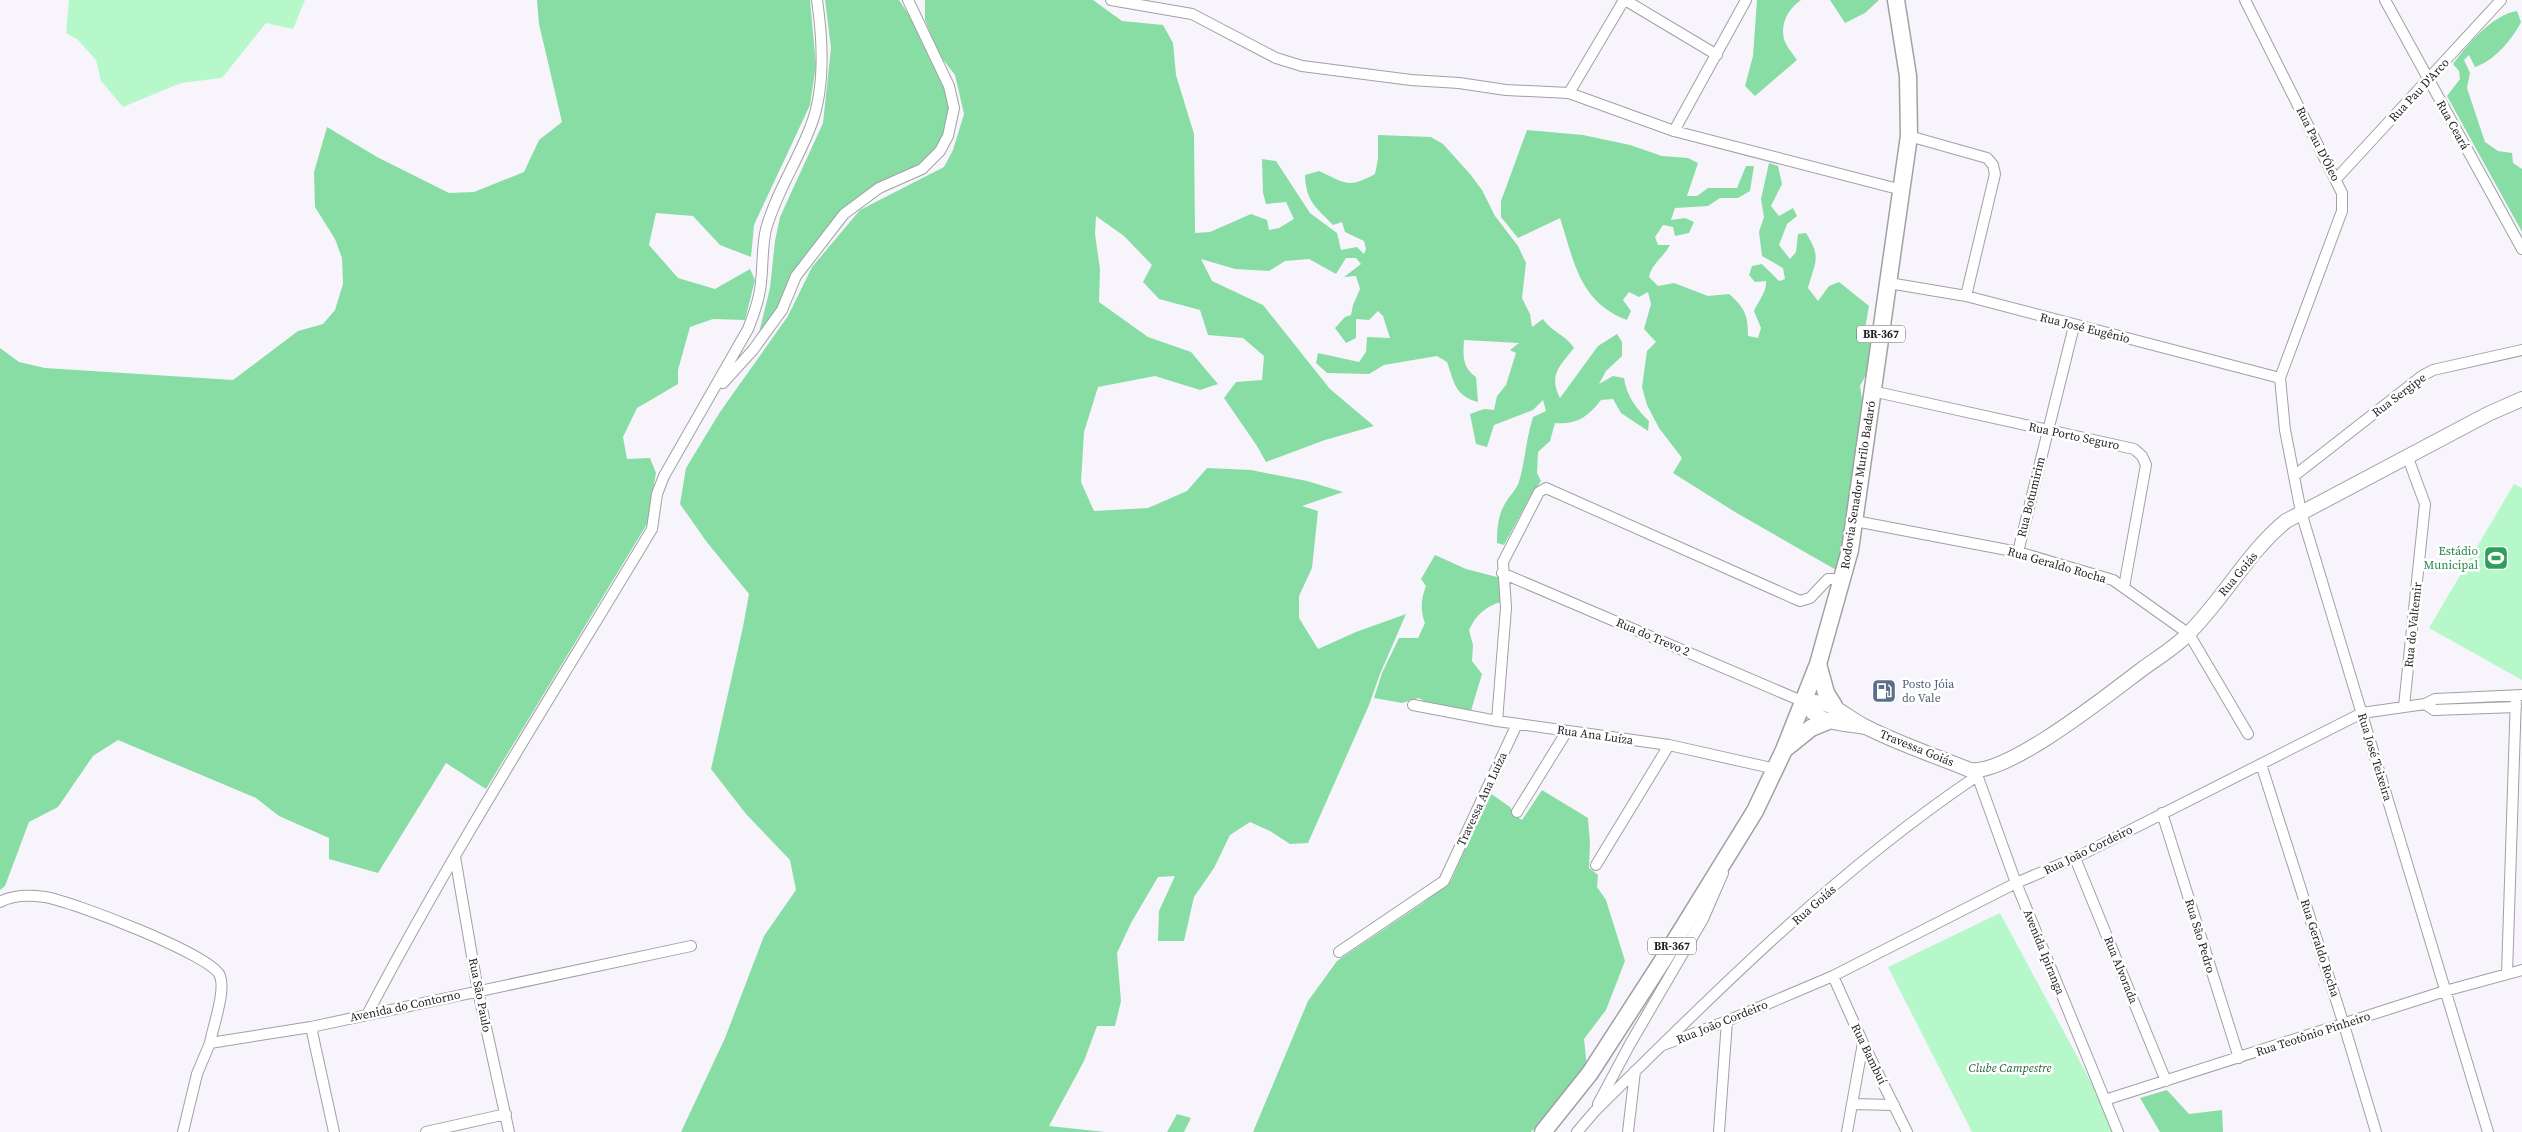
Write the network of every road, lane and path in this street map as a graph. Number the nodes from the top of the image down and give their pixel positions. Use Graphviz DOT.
graph roads {
  1 [pos="817,0"];
  2 [pos="908,0"];
  3 [pos="1111,0"];
  4 [pos="1625,0"];
  5 [pos="1746,0"];
  6 [pos="1897,0"];
  7 [pos="2245,0"];
  8 [pos="2385,0"];
  9 [pos="2499,1"];
  10 [pos="1716,55"];
  11 [pos="2428,80"];
  12 [pos="1569,93"];
  13 [pos="1674,131"];
  14 [pos="1909,136"];
  15 [pos="2336,179"];
  16 [pos="1902,190"];
  17 [pos="2522,249"];
  18 [pos="1889,283"];
  19 [pos="1966,296"];
  20 [pos="2074,326"];
  21 [pos="2522,350"];
  22 [pos="2280,378"];
  23 [pos="1872,391"];
  24 [pos="710,398"];
  25 [pos="2522,399"];
  26 [pos="2047,430"];
  27 [pos="2408,458"];
  28 [pos="2294,476"];
  29 [pos="2301,512"];
  30 [pos="1855,521"];
  31 [pos="2018,552"];
  32 [pos="1502,573"];
  33 [pos="1844,578"];
  34 [pos="2124,587"];
  35 [pos="2189,634"];
  36 [pos="1818,664"];
  37 [pos="2519,696"];
  38 [pos="1804,702"];
  39 [pos="1413,704"];
  40 [pos="2425,704"];
  41 [pos="2404,706"];
  42 [pos="2516,708"];
  43 [pos="1831,713"];
  44 [pos="2362,713"];
  45 [pos="1497,722"];
  46 [pos="1517,724"];
  47 [pos="1567,731"];
  48 [pos="2248,734"];
  49 [pos="1669,745"];
  50 [pos="1784,750"];
  51 [pos="2261,764"];
  52 [pos="1776,769"];
  53 [pos="1974,772"];
  54 [pos="1517,812"];
  55 [pos="2162,813"];
  56 [pos="1729,855"];
  57 [pos="455,856"];
  58 [pos="2076,858"];
  59 [pos="1596,866"];
  60 [pos="2016,884"];
  61 [pos="0,902"];
  62 [pos="692,946"];
  63 [pos="1339,952"];
  64 [pos="2522,970"];
  65 [pos="2507,974"];
  66 [pos="1833,976"];
  67 [pos="478,991"];
  68 [pos="2445,991"];
  69 [pos="368,1013"];
  70 [pos="1727,1021"];
  71 [pos="2344,1025"];
  72 [pos="311,1027"];
  73 [pos="210,1043"];
  74 [pos="1863,1043"];
  75 [pos="1662,1046"];
  76 [pos="2239,1058"];
  77 [pos="1635,1071"];
  78 [pos="2166,1081"];
  79 [pos="2105,1100"];
  80 [pos="1852,1104"];
  81 [pos="1894,1105"];
  82 [pos="1594,1111"];
  83 [pos="506,1114"];
  84 [pos="183,1132"];
  85 [pos="334,1132"];
  86 [pos="426,1132"];
  87 [pos="509,1132"];
  88 [pos="1543,1132"];
  89 [pos="1577,1132"];
  90 [pos="1628,1132"];
  91 [pos="1720,1132"];
  92 [pos="1847,1132"];
  93 [pos="1908,1132"];
  94 [pos="2118,1132"];
  95 [pos="2376,1132"];
  96 [pos="2488,1132"];
  1 -- 24 [label="street"];
  2 -- 24 [label="street"];
  3 -- 12 [label="street"];
  4 -- 10 [label="street"];
  4 -- 12 [label="street"];
  5 -- 10 [label="street"];
  6 -- 14 [label="main road, Rodovia Senador Murilo Badaró / BR-367"];
  7 -- 15 [label="street, Rua Pau D'Óleo"];
  8 -- 11 [label="street, Rua Ceará"];
  9 -- 11 [label="street, Rua Pau D'Arco"];
  10 -- 13 [label="street"];
  11 -- 15 [label="street, Rua Pau D'Arco"];
  11 -- 17 [label="street, Rua Ceará"];
  12 -- 13 [label="street"];
  13 -- 16 [label="street"];
  14 -- 16 [label="main road, Rodovia Senador Murilo Badaró / BR-367"];
  14 -- 19 [label="street"];
  15 -- 22 [label="street, Rua Pau D'Óleo"];
  16 -- 18 [label="main road, Rodovia Senador Murilo Badaró / BR-367"];
  18 -- 19 [label="street, Rua José Eugênio"];
  18 -- 23 [label="main road, Rodovia Senador Murilo Badaró / BR-367"];
  19 -- 20 [label="street, Rua José Eugênio"];
  20 -- 22 [label="street, Rua José Eugênio"];
  20 -- 26 [label="street, Rua Botumirim"];
  21 -- 28 [label="street, Rua Sergipe"];
  22 -- 28 [label="street, Rua José Teixeira"];
  23 -- 26 [label="street, Rua Porto Seguro"];
  23 -- 30 [label="main road, Rodovia Senador Murilo Badaró / BR-367"];
  24 -- 57 [label="street"];
  25 -- 27 [label="street, Rua Goiás"];
  26 -- 31 [label="street, Rua Botumirim"];
  26 -- 34 [label="street, Rua Porto Seguro"];
  27 -- 29 [label="street, Rua Goiás"];
  27 -- 41 [label="street, Rua do Valtemir"];
  28 -- 29 [label="street, Rua José Teixeira"];
  29 -- 35 [label="street, Rua Goiás"];
  29 -- 44 [label="street, Rua José Teixeira"];
  30 -- 31 [label="street, Rua Geraldo Rocha"];
  30 -- 33 [label="main road, Rodovia Senador Murilo Badaró / BR-367"];
  31 -- 34 [label="street, Rua Geraldo Rocha"];
  32 -- 33 [label="street"];
  32 -- 38 [label="street, Rua do Trevo 2"];
  32 -- 45 [label="street"];
  33 -- 36 [label="main road, Rodovia Senador Murilo Badaró / BR-367"];
  34 -- 35 [label="street, Rua Geraldo Rocha"];
  35 -- 48 [label="street, Rua Geraldo Rocha"];
  35 -- 53 [label="street, Rua Goiás"];
  36 -- 38 [label="main road, Rodovia Senador Murilo Badaró / BR-367"];
  36 -- 43 [label="main road"];
  37 -- 40 [label="street, Rua João Cordeiro"];
  37 -- 42 [label="street"];
  38 -- 43 [label="street, Travessa Goiás"];
  38 -- 50 [label="main road, Rodovia Senador Murilo Badaró / BR-367"];
  39 -- 45 [label="street, Rua Ana Luíza"];
  40 -- 41 [label="street, Rua João Cordeiro"];
  40 -- 42 [label="street"];
  41 -- 44 [label="street, Rua João Cordeiro"];
  42 -- 65 [label="street"];
  43 -- 50 [label="main road"];
  43 -- 53 [label="street, Travessa Goiás"];
  44 -- 51 [label="street, Rua João Cordeiro"];
  44 -- 68 [label="street, Rua José Teixeira"];
  45 -- 46 [label="street, Rua Ana Luíza"];
  46 -- 47 [label="street, Rua Ana Luíza"];
  46 -- 63 [label="street, Travessa Ana Luíza"];
  47 -- 49 [label="street, Rua Ana Luíza"];
  47 -- 54 [label="street"];
  49 -- 52 [label="street, Rua Ana Luíza"];
  49 -- 59 [label="street"];
  50 -- 52 [label="main road, Rodovia Senador Murilo Badaró / BR-367"];
  51 -- 55 [label="street, Rua João Cordeiro"];
  51 -- 71 [label="street, Rua Geraldo Rocha"];
  52 -- 56 [label="main road, Rodovia Senador Murilo Badaró / BR-367"];
  53 -- 60 [label="street, Avenida Ipiranga"];
  53 -- 75 [label="street, Rua Goiás"];
  55 -- 58 [label="street, Rua João Cordeiro"];
  55 -- 76 [label="street, Rua São Pedro"];
  56 -- 82 [label="street"];
  56 -- 88 [label="main road, Rodovia Senador Murilo Badaró / BR-367"];
  57 -- 67 [label="street, Rua São Paulo"];
  57 -- 69 [label="street"];
  58 -- 60 [label="street, Rua João Cordeiro"];
  58 -- 78 [label="street, Rua Alvorada"];
  60 -- 66 [label="street, Rua João Cordeiro"];
  60 -- 79 [label="street, Avenida Ipiranga"];
  61 -- 73 [label="street"];
  62 -- 67 [label="street, Avenida do Contorno"];
  64 -- 65 [label="street, Rua Teotônio Pinheiro"];
  65 -- 68 [label="street, Rua Teotônio Pinheiro"];
  66 -- 70 [label="street, Rua João Cordeiro"];
  66 -- 74 [label="street, Rua Bambuí"];
  67 -- 69 [label="street, Avenida do Contorno"];
  67 -- 83 [label="street, Rua São Paulo"];
  68 -- 71 [label="street, Rua Teotônio Pinheiro"];
  68 -- 96 [label="street, Rua José Teixeira"];
  69 -- 72 [label="street, Avenida do Contorno"];
  70 -- 75 [label="street, Rua João Cordeiro"];
  70 -- 91 [label="street"];
  71 -- 76 [label="street, Rua Teotônio Pinheiro"];
  71 -- 95 [label="street, Rua Geraldo Rocha"];
  72 -- 73 [label="street, Avenida do Contorno"];
  72 -- 85 [label="street"];
  73 -- 84 [label="street"];
  74 -- 80 [label="street"];
  74 -- 81 [label="street, Rua Bambuí"];
  75 -- 77 [label="street, Rua Goiás"];
  76 -- 78 [label="street, Rua Teotônio Pinheiro"];
  77 -- 82 [label="street, Rua Goiás"];
  77 -- 90 [label="street"];
  78 -- 79 [label="street, Rua Teotônio Pinheiro"];
  79 -- 94 [label="street, Avenida Ipiranga"];
  80 -- 81 [label="street"];
  80 -- 92 [label="street"];
  81 -- 93 [label="street, Rua Bambuí"];
  82 -- 89 [label="street"];
  83 -- 86 [label="street"];
  83 -- 87 [label="street, Rua São Paulo"];
}
